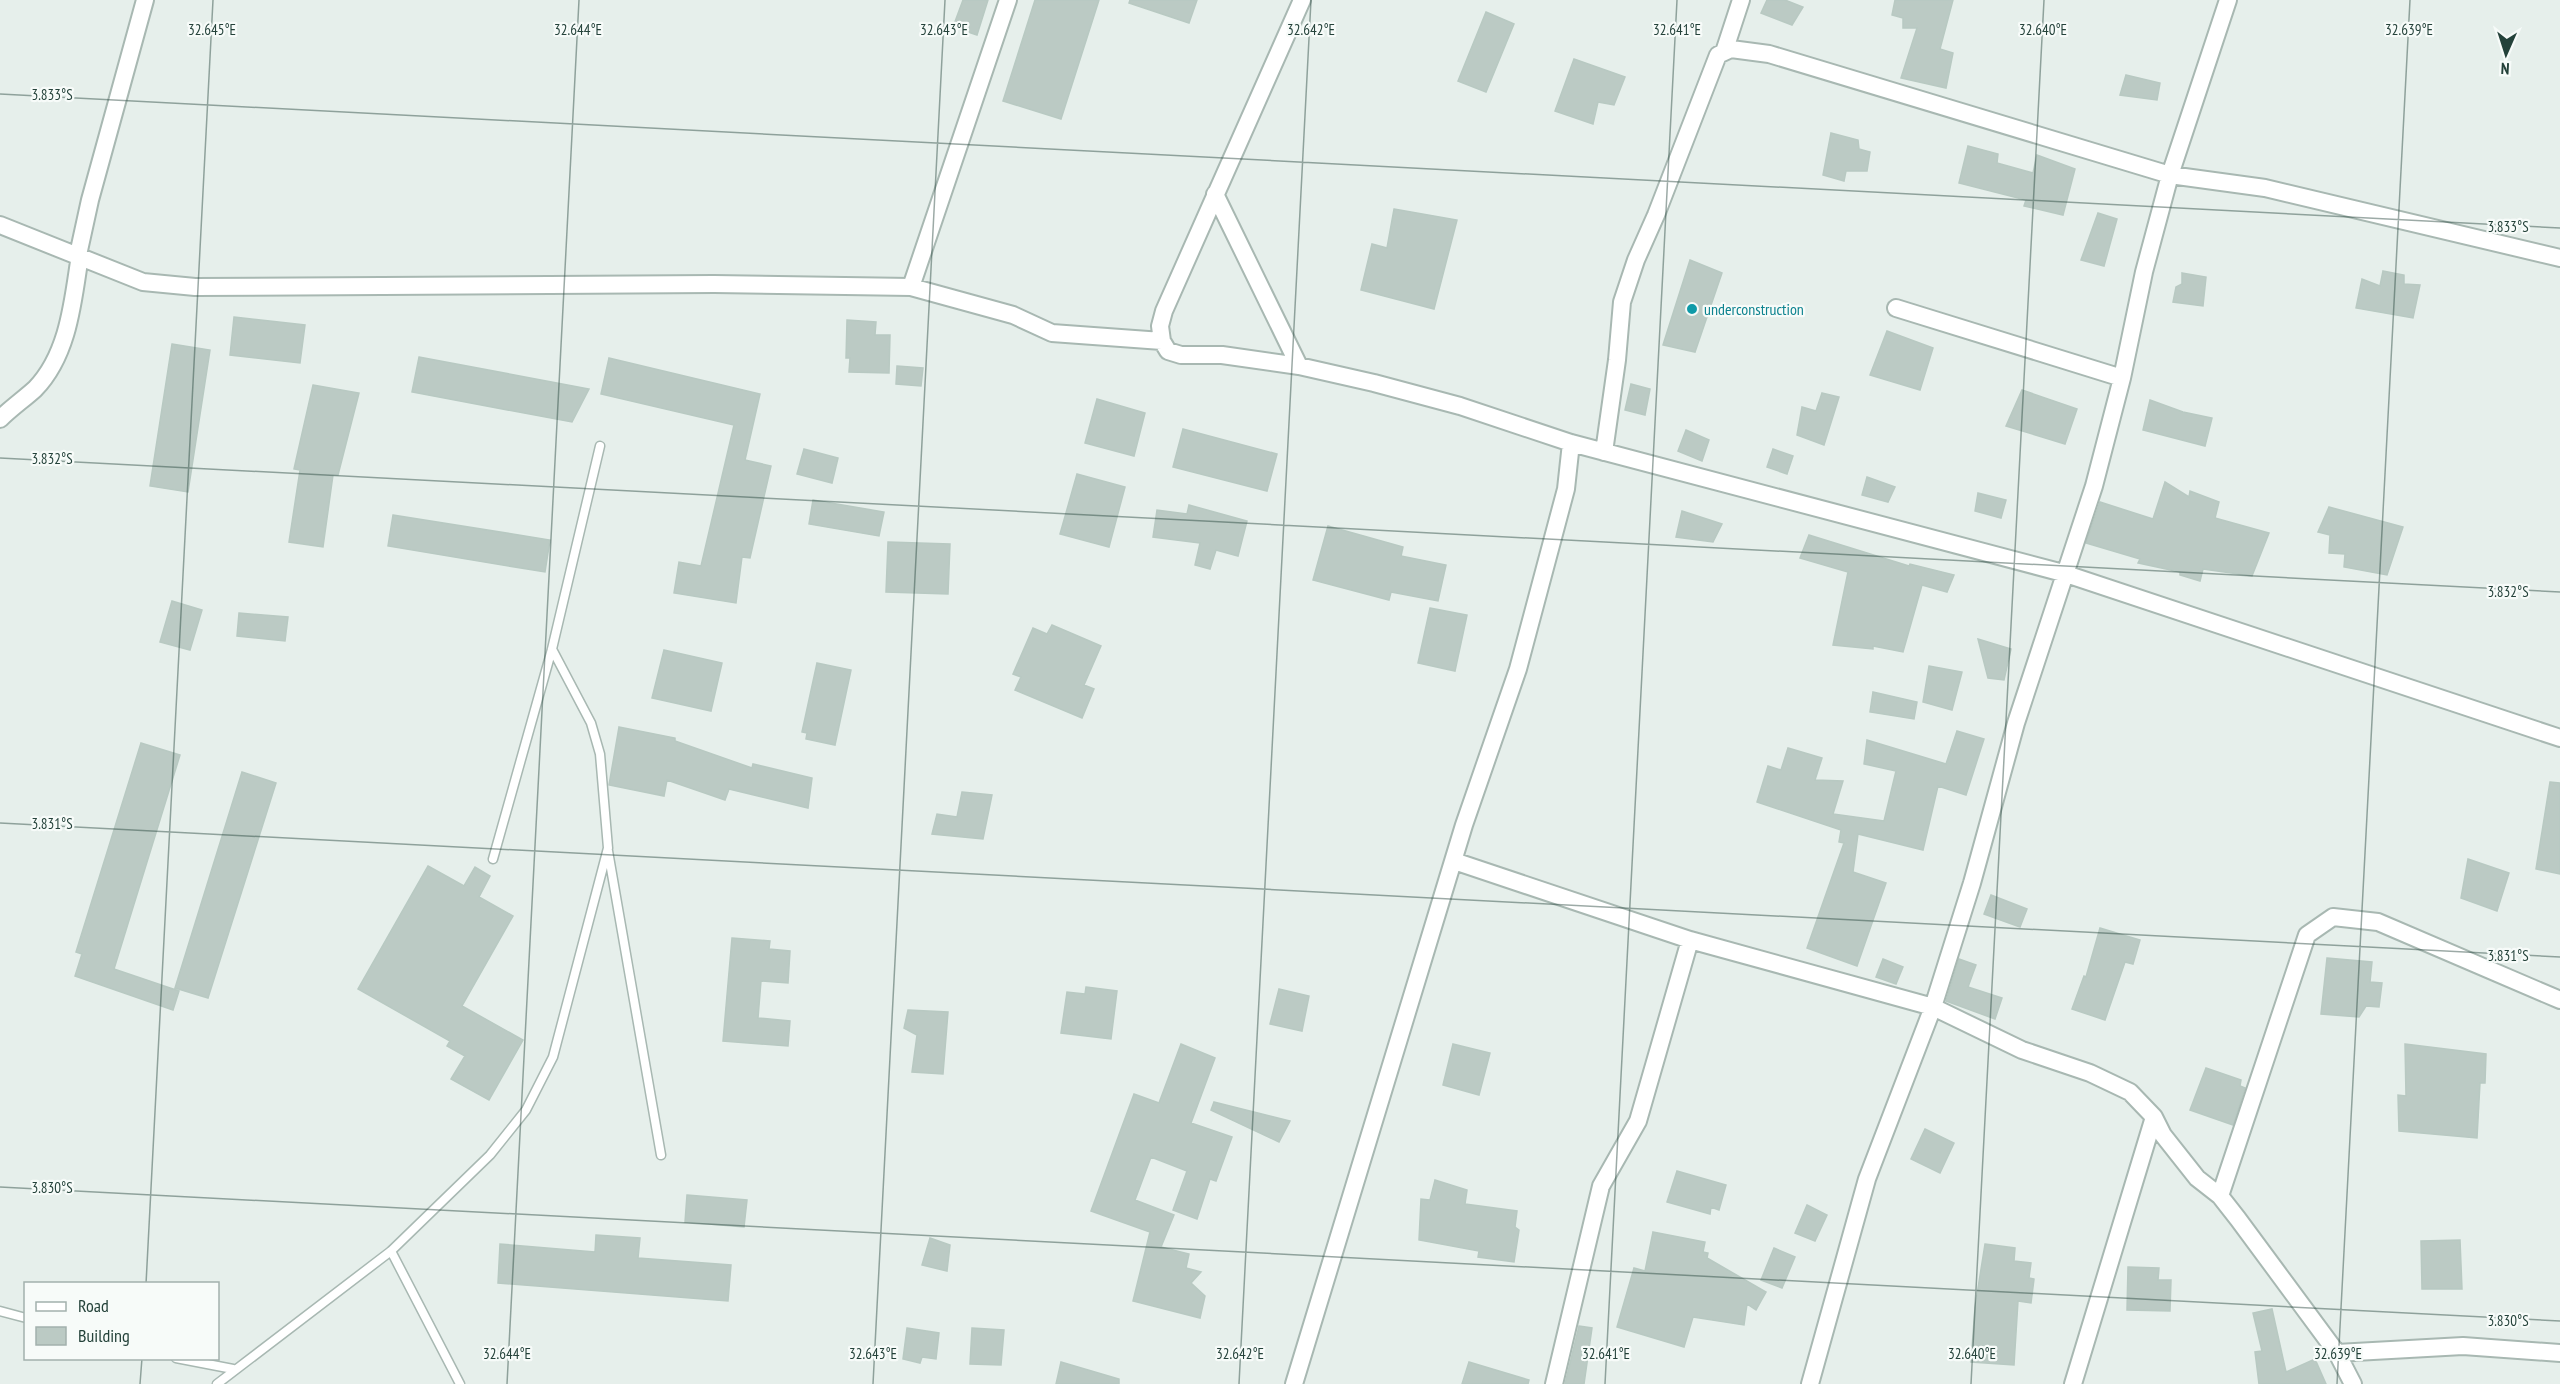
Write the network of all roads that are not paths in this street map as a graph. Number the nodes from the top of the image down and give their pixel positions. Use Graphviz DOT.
graph roads {
  1 [pos="145,0"];
  2 [pos="1008,0"];
  3 [pos="1302,0"];
  4 [pos="1741,0"];
  5 [pos="2228,0"];
  6 [pos="1724,52"];
  7 [pos="2170,175"];
  8 [pos="1215,194"];
  9 [pos="0,225"];
  10 [pos="79,255"];
  11 [pos="2560,258"];
  12 [pos="911,287"];
  13 [pos="1896,308"];
  14 [pos="1162,340"];
  15 [pos="1299,366"];
  16 [pos="2122,378"];
  17 [pos="0,403"];
  18 [pos="17,403"];
  19 [pos="0,419"];
  20 [pos="1571,443"];
  21 [pos="600,446"];
  22 [pos="1604,452"];
  23 [pos="2063,573"];
  24 [pos="552,649"];
  25 [pos="2560,738"];
  26 [pos="608,848"];
  27 [pos="493,859"];
  28 [pos="1454,861"];
  29 [pos="1690,940"];
  30 [pos="2560,1000"];
  31 [pos="1933,1007"];
  32 [pos="2154,1117"];
  33 [pos="661,1155"];
  34 [pos="2220,1196"];
  35 [pos="391,1251"];
  36 [pos="0,1311"];
  37 [pos="24,1317"];
  38 [pos="2337,1353"];
  39 [pos="2560,1353"];
  40 [pos="182,1360"];
  41 [pos="233,1369"];
  42 [pos="217,1384"];
  43 [pos="460,1384"];
  44 [pos="1294,1384"];
  45 [pos="1554,1384"];
  46 [pos="1810,1384"];
  47 [pos="2073,1384"];
  48 [pos="2353,1384"];
  1 -- 10 [label="street"];
  2 -- 12 [label="street"];
  3 -- 8 [label="street"];
  4 -- 6 [label="street"];
  5 -- 7 [label="street"];
  6 -- 7 [label="street"];
  6 -- 22 [label="street"];
  7 -- 11 [label="street"];
  7 -- 16 [label="street"];
  8 -- 14 [label="street"];
  8 -- 15 [label="street"];
  9 -- 10 [label="street"];
  10 -- 12 [label="street"];
  10 -- 18 [label="street"];
  12 -- 14 [label="street"];
  13 -- 16 [label="street"];
  14 -- 15 [label="street"];
  15 -- 20 [label="street"];
  16 -- 23 [label="street"];
  17 -- 18 [label="street"];
  18 -- 19 [label="street"];
  20 -- 22 [label="street"];
  20 -- 28 [label="street"];
  21 -- 24 [label="lane"];
  22 -- 23 [label="street"];
  23 -- 25 [label="street"];
  23 -- 31 [label="street"];
  24 -- 26 [label="lane"];
  24 -- 27 [label="lane"];
  26 -- 33 [label="lane"];
  26 -- 35 [label="lane"];
  28 -- 29 [label="street"];
  28 -- 44 [label="street"];
  29 -- 31 [label="street"];
  29 -- 45 [label="street"];
  30 -- 34 [label="street"];
  31 -- 32 [label="street"];
  31 -- 46 [label="street"];
  32 -- 34 [label="street"];
  32 -- 47 [label="street"];
  34 -- 38 [label="street"];
  35 -- 41 [label="lane"];
  35 -- 43 [label="lane"];
  36 -- 37 [label="lane"];
  38 -- 39 [label="street"];
  38 -- 48 [label="street"];
  40 -- 41 [label="lane"];
  41 -- 42 [label="lane"];
}
